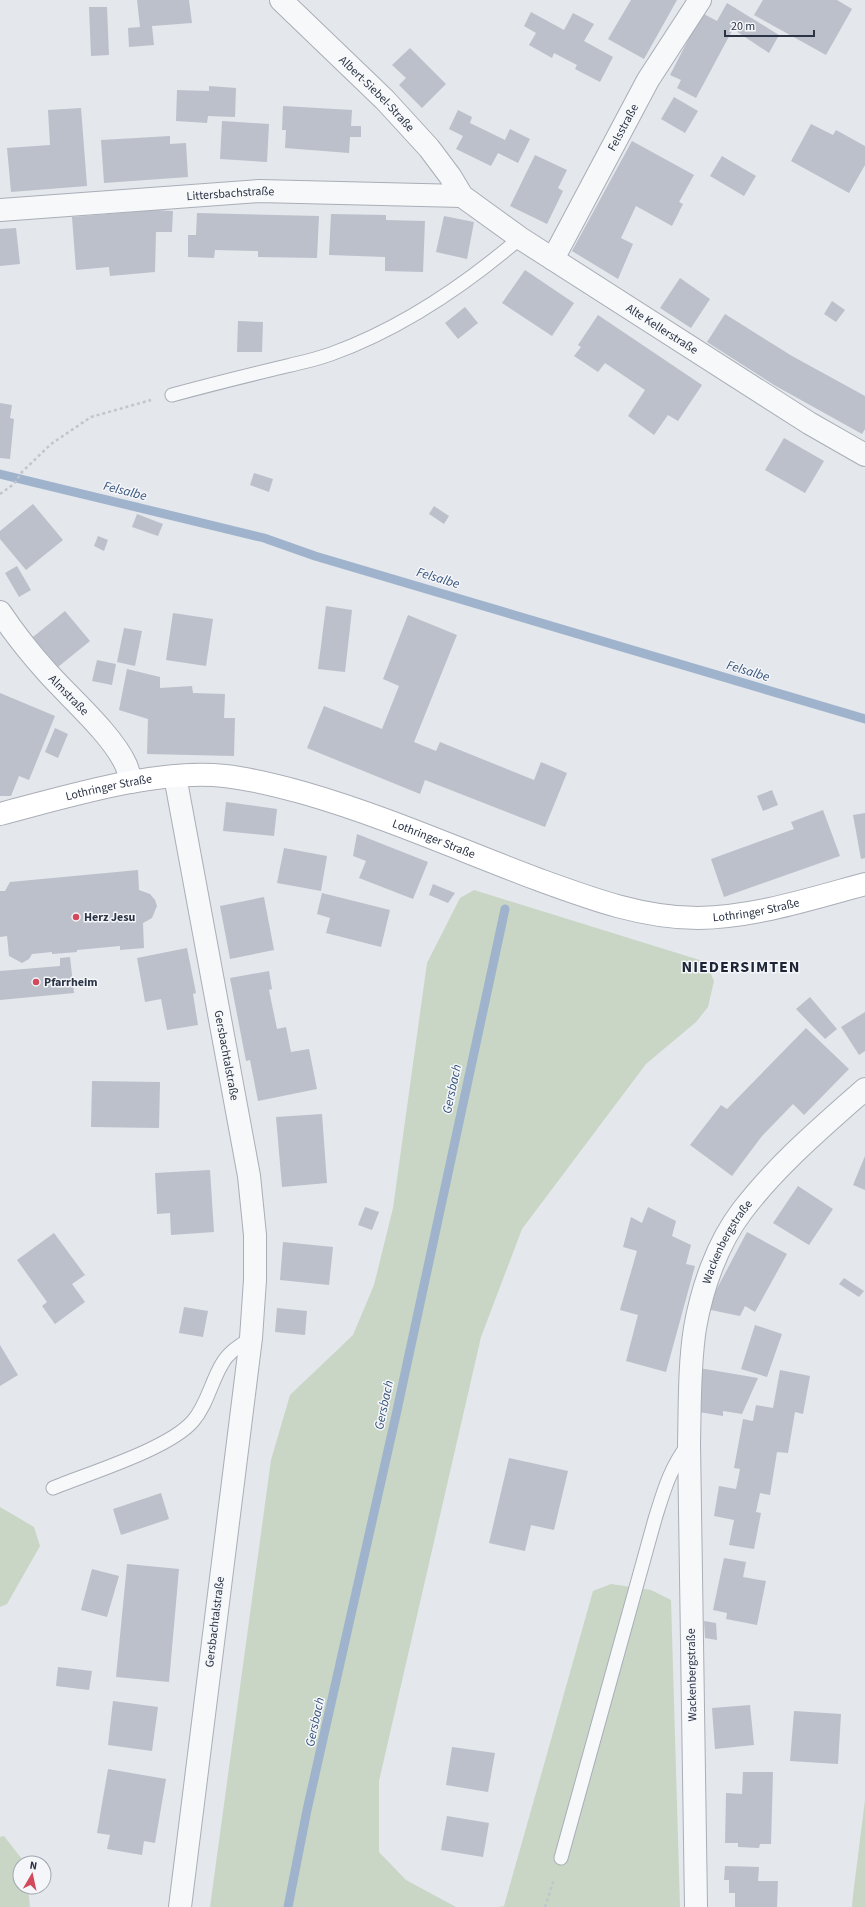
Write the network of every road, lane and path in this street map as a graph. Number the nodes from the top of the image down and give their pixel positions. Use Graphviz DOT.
graph roads {
  1 [pos="281,0"];
  2 [pos="700,0"];
  3 [pos="462,196"];
  4 [pos="0,210"];
  5 [pos="520,238"];
  6 [pos="553,259"];
  7 [pos="172,394"];
  8 [pos="865,455"];
  9 [pos="0,494"];
  10 [pos="0,612"];
  11 [pos="175,776"];
  12 [pos="131,782"];
  13 [pos="0,814"];
  14 [pos="865,884"];
  15 [pos="865,1090"];
  16 [pos="252,1338"];
  17 [pos="688,1443"];
  18 [pos="53,1488"];
  19 [pos="560,1858"];
  20 [pos="180,1907"];
  21 [pos="545,1907"];
  22 [pos="696,1907"];
  1 -- 3 [label="street, Albert-Siebel-Straße"];
  2 -- 6 [label="street, Felsstraße"];
  3 -- 4 [label="street, Littersbachstraße"];
  3 -- 5 [label="street, Alte Kellerstraße"];
  5 -- 6 [label="street, Alte Kellerstraße"];
  5 -- 7 [label="lane"];
  6 -- 8 [label="street, Alte Kellerstraße"];
  7 -- 9 [label="path"];
  10 -- 12 [label="street, Almstraße"];
  11 -- 12 [label="main road, Lothringer Straße"];
  11 -- 14 [label="main road, Lothringer Straße"];
  11 -- 16 [label="street, Gersbachtalstraße"];
  12 -- 13 [label="main road, Lothringer Straße"];
  15 -- 17 [label="street, Wackenbergstraße"];
  16 -- 18 [label="lane"];
  16 -- 20 [label="street, Gersbachtalstraße"];
  17 -- 19 [label="lane"];
  17 -- 22 [label="street, Wackenbergstraße"];
  19 -- 21 [label="path"];
}
